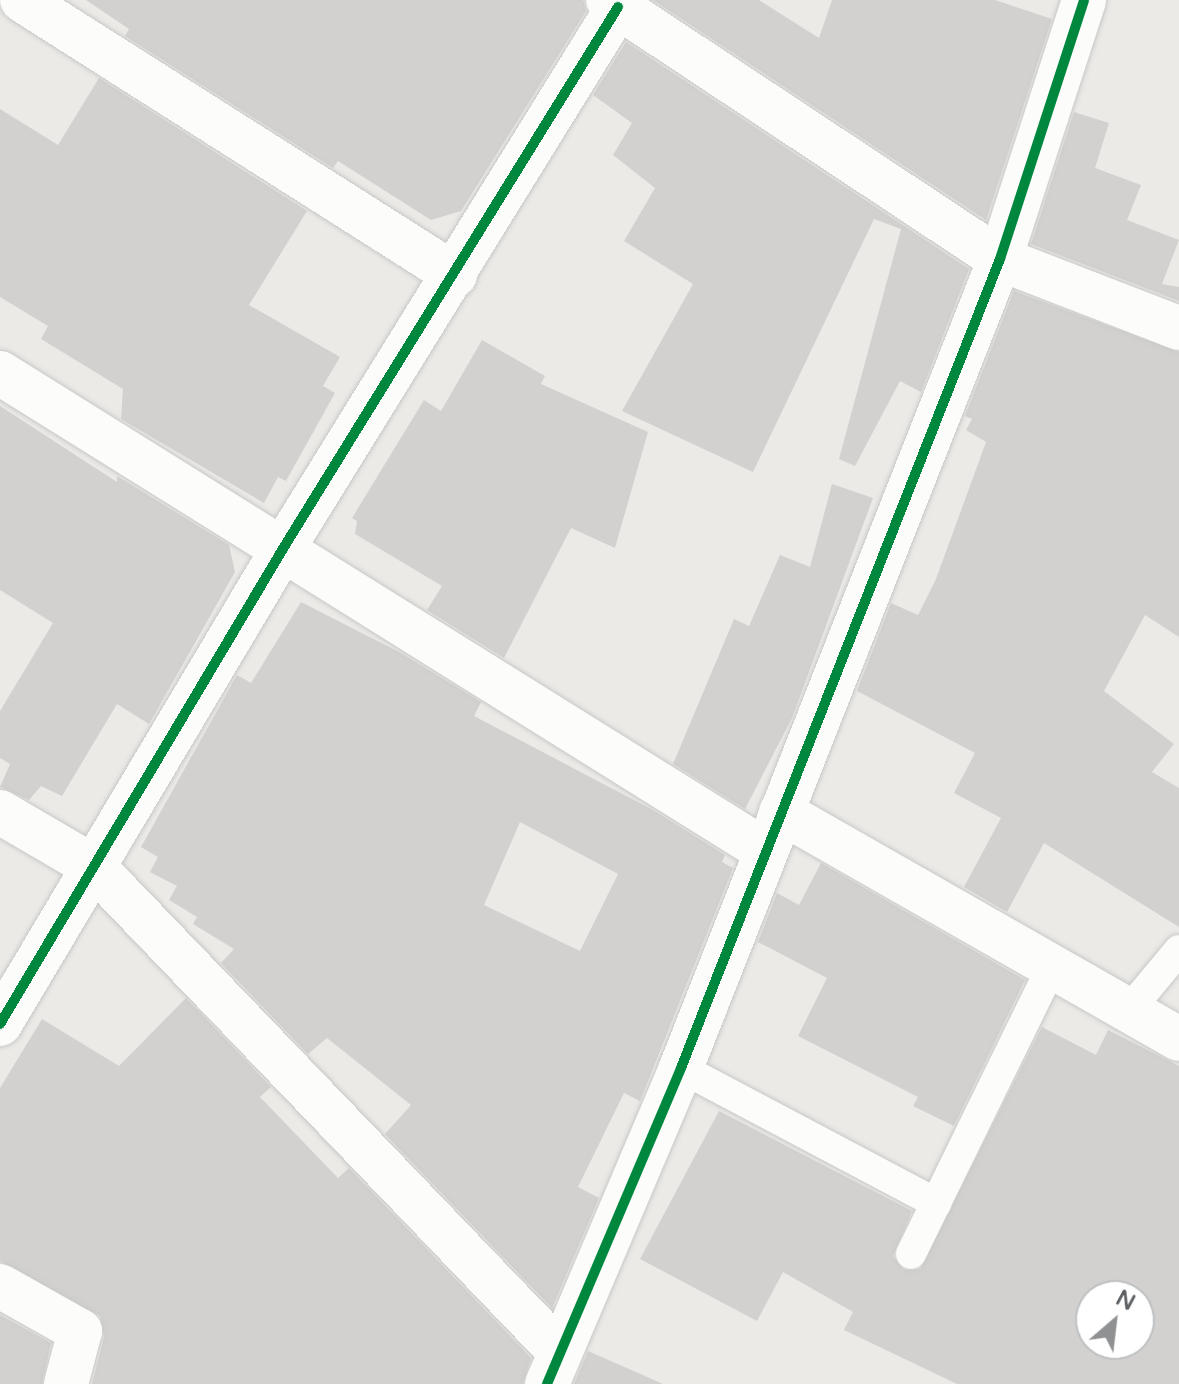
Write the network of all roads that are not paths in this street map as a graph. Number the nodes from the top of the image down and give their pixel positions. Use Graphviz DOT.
graph roads {
  1 [pos="22,0"];
  2 [pos="1084,0"];
  3 [pos="613,3"];
  4 [pos="1000,259"];
  5 [pos="455,275"];
  6 [pos="1179,328"];
  7 [pos="0,373"];
  8 [pos="284,547"];
  9 [pos="0,812"];
  10 [pos="774,832"];
  11 [pos="94,867"];
  12 [pos="1179,950"];
  13 [pos="1052,966"];
  14 [pos="1129,1010"];
  15 [pos="0,1024"];
  16 [pos="1179,1039"];
  17 [pos="681,1068"];
  18 [pos="936,1203"];
  19 [pos="911,1254"];
  20 [pos="0,1286"];
  21 [pos="553,1368"];
  22 [pos="66,1384"];
  1 -- 5 [label="street"];
  2 -- 4 [label="street"];
  3 -- 4 [label="street"];
  3 -- 5 [label="street"];
  4 -- 6 [label="street"];
  4 -- 10 [label="street"];
  5 -- 8 [label="street"];
  7 -- 8 [label="street"];
  8 -- 10 [label="street"];
  8 -- 11 [label="street"];
  9 -- 11 [label="street"];
  10 -- 13 [label="street"];
  10 -- 17 [label="street"];
  11 -- 15 [label="street"];
  11 -- 21 [label="street"];
  12 -- 14 [label="lane"];
  13 -- 14 [label="street"];
  13 -- 18 [label="lane"];
  14 -- 16 [label="street"];
  17 -- 18 [label="lane"];
  17 -- 21 [label="street"];
  18 -- 19 [label="lane"];
  20 -- 22 [label="street"];
}
